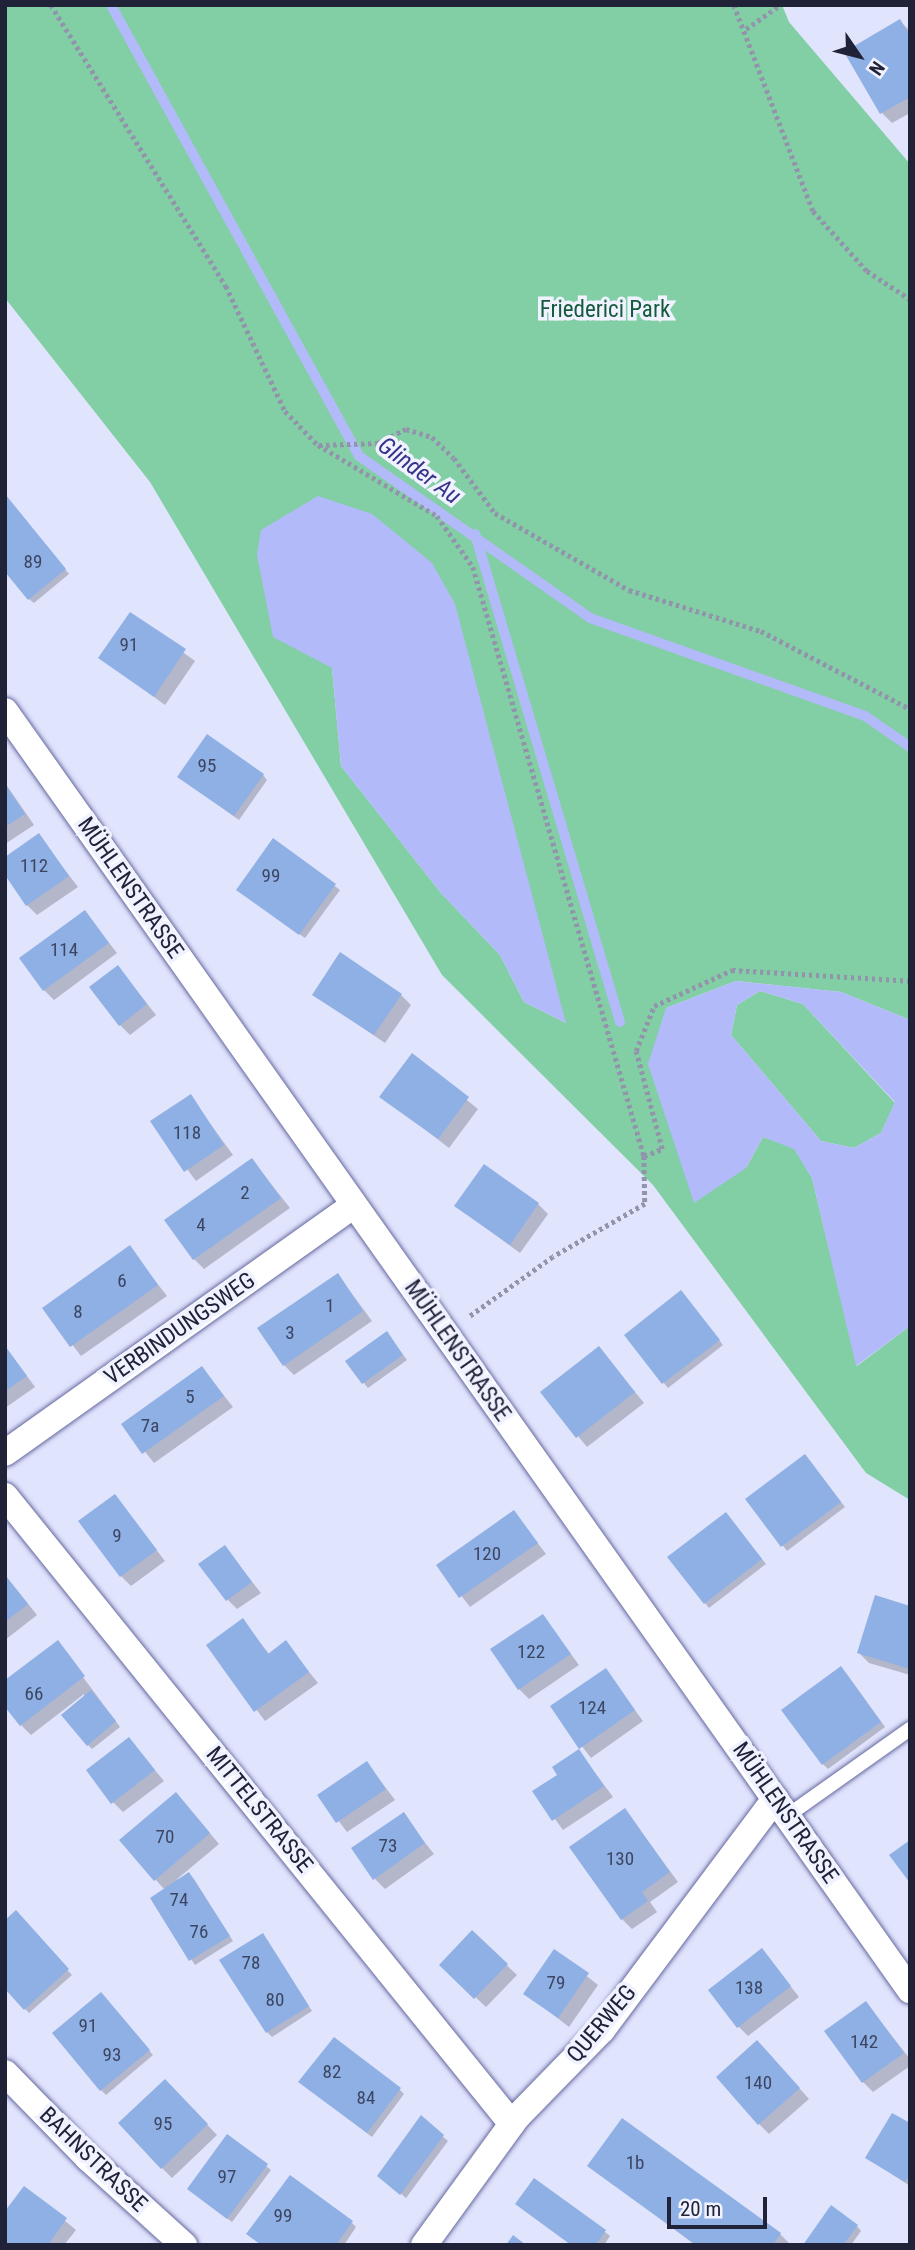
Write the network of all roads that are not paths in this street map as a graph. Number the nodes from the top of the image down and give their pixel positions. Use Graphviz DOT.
graph roads {
  1 [pos="5,711"];
  2 [pos="354,1205"];
  3 [pos="5,1453"];
  4 [pos="5,1496"];
  5 [pos="910,1729"];
  6 [pos="781,1807"];
  7 [pos="907,1980"];
  8 [pos="5,2073"];
  9 [pos="512,2124"];
  10 [pos="184,2245"];
  11 [pos="424,2245"];
  1 -- 2 [label="street, MÜHLENSTRASSE"];
  2 -- 3 [label="street, VERBINDUNGSWEG"];
  2 -- 6 [label="street, MÜHLENSTRASSE"];
  4 -- 9 [label="street, MITTELSTRASSE"];
  5 -- 6 [label="lane"];
  6 -- 7 [label="street, MÜHLENSTRASSE"];
  6 -- 9 [label="street, QUERWEG"];
  8 -- 10 [label="street, BAHNSTRASSE"];
  9 -- 11 [label="street, QUERWEG"];
}
